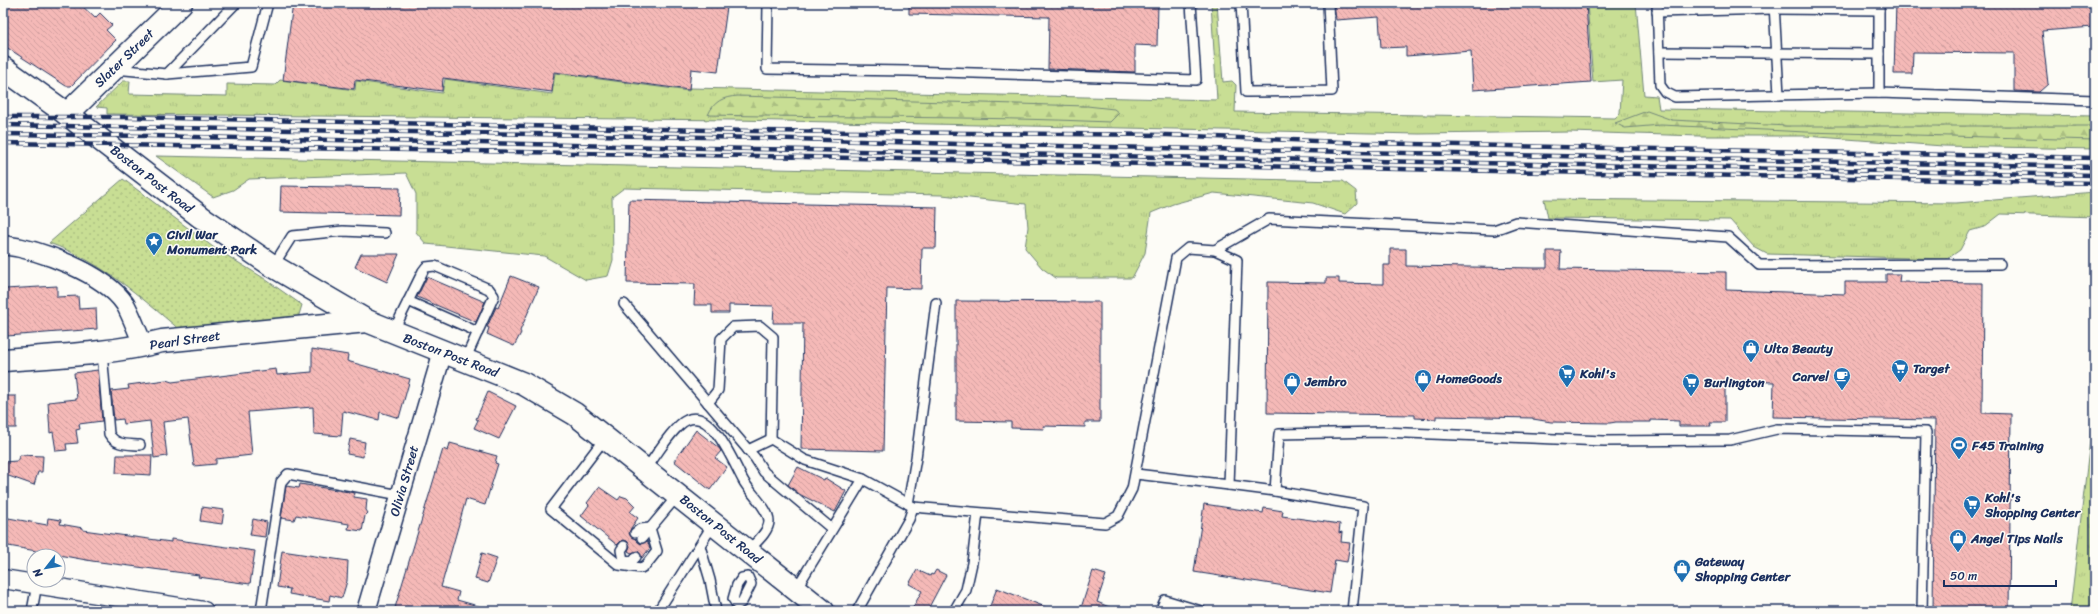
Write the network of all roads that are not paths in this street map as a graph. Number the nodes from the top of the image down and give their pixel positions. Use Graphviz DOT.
graph roads {
  1 [pos="181,3"];
  2 [pos="236,3"];
  3 [pos="268,3"];
  4 [pos="768,3"];
  5 [pos="1191,3"];
  6 [pos="1241,3"];
  7 [pos="1328,3"];
  8 [pos="1774,6"];
  9 [pos="1879,6"];
  10 [pos="1657,7"];
  11 [pos="1659,52"];
  12 [pos="1777,52"];
  13 [pos="1879,54"];
  14 [pos="3,68"];
  15 [pos="113,69"];
  16 [pos="167,74"];
  17 [pos="1879,93"];
  18 [pos="1779,95"];
  19 [pos="2095,100"];
  20 [pos="67,114"];
  21 [pos="385,233"];
  22 [pos="3,245"];
  23 [pos="1215,250"];
  24 [pos="2000,264"];
  25 [pos="272,266"];
  26 [pos="408,301"];
  27 [pos="936,303"];
  28 [pos="624,304"];
  29 [pos="368,321"];
  30 [pos="393,332"];
  31 [pos="478,332"];
  32 [pos="144,346"];
  33 [pos="102,351"];
  34 [pos="442,351"];
  35 [pos="3,360"];
  36 [pos="465,360"];
  37 [pos="708,403"];
  38 [pos="606,437"];
  39 [pos="771,439"];
  40 [pos="140,445"];
  41 [pos="748,450"];
  42 [pos="646,469"];
  43 [pos="1136,474"];
  44 [pos="862,479"];
  45 [pos="1228,485"];
  46 [pos="1275,491"];
  47 [pos="400,495"];
  48 [pos="678,495"];
  49 [pos="911,505"];
  50 [pos="978,513"];
  51 [pos="714,524"];
  52 [pos="650,528"];
  53 [pos="832,529"];
  54 [pos="642,538"];
  55 [pos="700,546"];
  56 [pos="621,563"];
  57 [pos="753,565"];
  58 [pos="3,579"];
  59 [pos="26,582"];
  60 [pos="35,588"];
  61 [pos="61,588"];
  62 [pos="796,589"];
  63 [pos="739,608"];
  64 [pos="32,611"];
  65 [pos="204,611"];
  66 [pos="261,611"];
  67 [pos="366,611"];
  68 [pos="658,611"];
  69 [pos="716,611"];
  70 [pos="823,611"];
  71 [pos="857,611"];
  72 [pos="954,611"];
  73 [pos="1160,611"];
  74 [pos="1200,611"];
  75 [pos="1352,611"];
  76 [pos="1922,611"];
  1 -- 15 [label="main road, Slater Street"];
  2 -- 16 [label="lane"];
  3 -- 16 [label="lane"];
  4 -- 5 [label="lane"];
  6 -- 7 [label="lane"];
  8 -- 9 [label="lane"];
  8 -- 10 [label="lane"];
  8 -- 12 [label="lane"];
  9 -- 13 [label="lane"];
  10 -- 11 [label="lane"];
  11 -- 12 [label="lane"];
  11 -- 18 [label="lane"];
  12 -- 13 [label="lane"];
  12 -- 18 [label="lane"];
  13 -- 17 [label="lane"];
  14 -- 20 [label="main road, Boston Post Road"];
  15 -- 16 [label="lane"];
  15 -- 20 [label="main road, Slater Street"];
  17 -- 18 [label="lane"];
  17 -- 19 [label="lane"];
  20 -- 25 [label="main road, Boston Post Road"];
  21 -- 25 [label="lane"];
  22 -- 32 [label="street"];
  23 -- 24 [label="lane"];
  23 -- 43 [label="lane"];
  23 -- 45 [label="lane"];
  25 -- 29 [label="main road, Boston Post Road"];
  26 -- 30 [label="lane"];
  26 -- 31 [label="lane"];
  26 -- 31 [label="lane"];
  27 -- 49 [label="lane"];
  28 -- 37 [label="lane"];
  29 -- 30 [label="main road, Boston Post Road"];
  29 -- 32 [label="main road, Pearl Street"];
  30 -- 34 [label="main road, Boston Post Road"];
  31 -- 36 [label="lane"];
  32 -- 33 [label="main road, Pearl Street"];
  33 -- 35 [label="main road, Pearl Street"];
  33 -- 40 [label="lane"];
  34 -- 36 [label="main road, Boston Post Road"];
  34 -- 47 [label="street, Olivia Street"];
  36 -- 38 [label="main road, Boston Post Road"];
  37 -- 39 [label="lane"];
  37 -- 41 [label="lane"];
  38 -- 42 [label="main road, Boston Post Road"];
  38 -- 56 [label="lane"];
  39 -- 41 [label="lane"];
  39 -- 44 [label="lane"];
  41 -- 53 [label="lane"];
  42 -- 48 [label="main road, Boston Post Road"];
  42 -- 57 [label="lane"];
  43 -- 45 [label="lane"];
  43 -- 50 [label="lane"];
  44 -- 49 [label="lane"];
  44 -- 53 [label="lane"];
  45 -- 46 [label="lane"];
  46 -- 75 [label="lane"];
  46 -- 76 [label="lane"];
  47 -- 66 [label="lane"];
  47 -- 67 [label="street, Olivia Street"];
  48 -- 51 [label="main road, Boston Post Road"];
  48 -- 52 [label="lane"];
  49 -- 50 [label="lane"];
  49 -- 71 [label="lane"];
  50 -- 72 [label="lane"];
  51 -- 55 [label="lane"];
  51 -- 57 [label="main road, Boston Post Road"];
  52 -- 54 [label="lane"];
  52 -- 56 [label="lane"];
  53 -- 62 [label="lane"];
  55 -- 68 [label="lane"];
  55 -- 69 [label="lane"];
  56 -- 56 [label="lane"];
  57 -- 62 [label="main road, Boston Post Road"];
  57 -- 63 [label="lane"];
  58 -- 59 [label="street"];
  60 -- 64 [label="lane"];
  61 -- 65 [label="street"];
  62 -- 70 [label="main road, Boston Post Road"];
  73 -- 74 [label="lane"];
}
